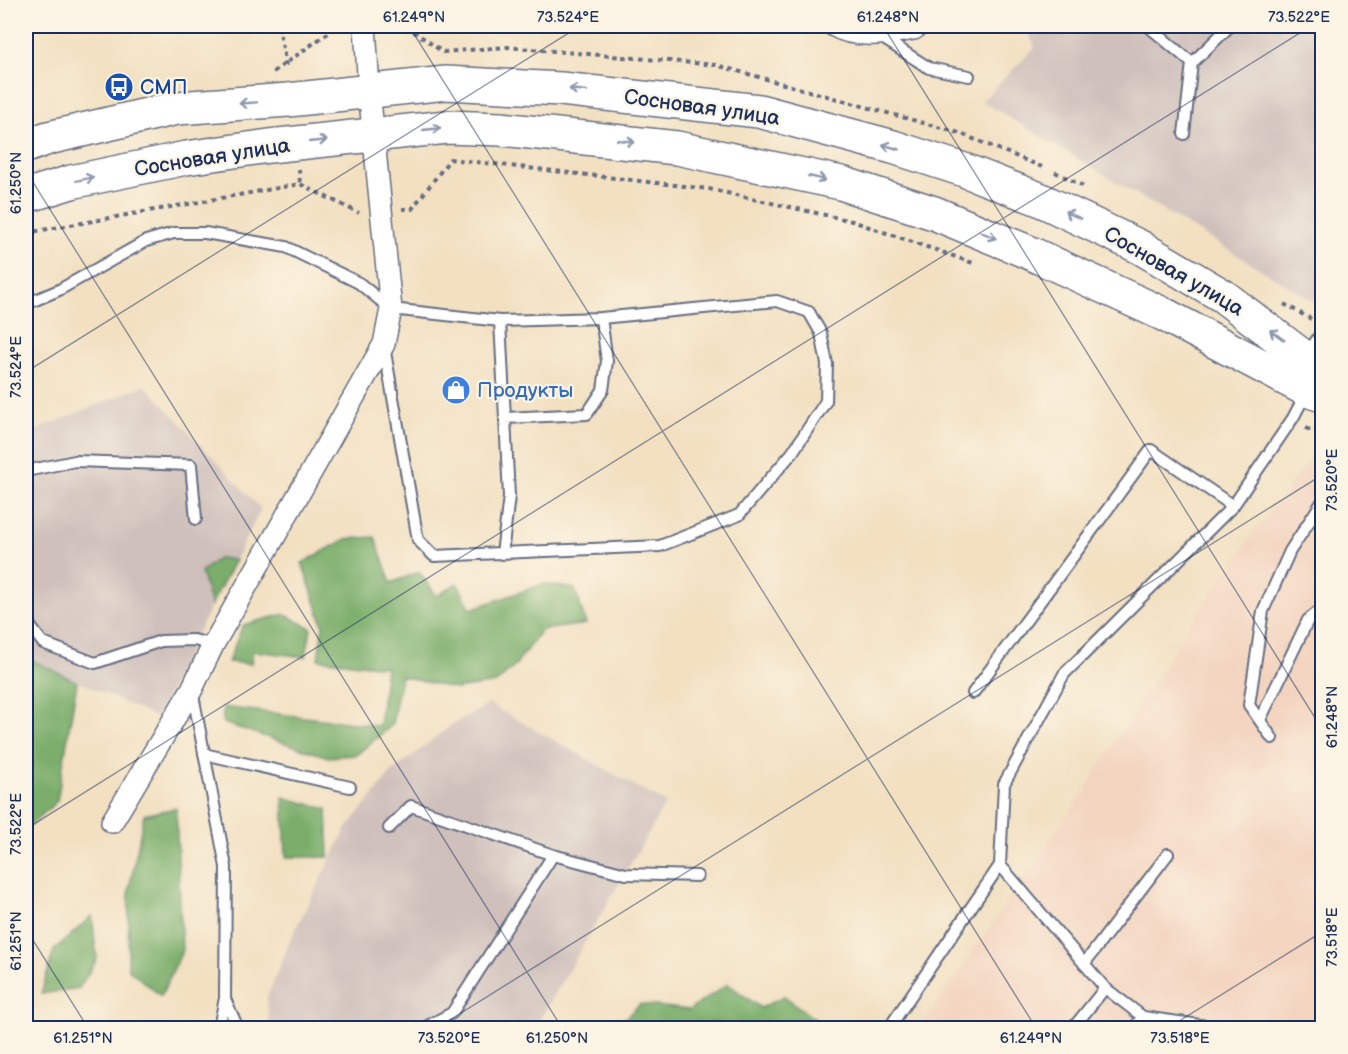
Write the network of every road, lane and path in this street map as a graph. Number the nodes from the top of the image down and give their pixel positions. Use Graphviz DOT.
graph roads {
  1 [pos="365,26"];
  2 [pos="834,26"];
  3 [pos="918,26"];
  4 [pos="1148,26"];
  5 [pos="1230,26"];
  6 [pos="878,35"];
  7 [pos="1192,63"];
  8 [pos="969,76"];
  9 [pos="369,90"];
  10 [pos="1184,134"];
  11 [pos="373,135"];
  12 [pos="26,146"];
  13 [pos="26,196"];
  14 [pos="381,210"];
  15 [pos="26,234"];
  16 [pos="988,268"];
  17 [pos="26,304"];
  18 [pos="391,309"];
  19 [pos="600,318"];
  20 [pos="500,321"];
  21 [pos="384,344"];
  22 [pos="1312,377"];
  23 [pos="505,418"];
  24 [pos="1323,428"];
  25 [pos="26,471"];
  26 [pos="1323,502"];
  27 [pos="1233,506"];
  28 [pos="196,519"];
  29 [pos="502,554"];
  30 [pos="1323,609"];
  31 [pos="26,621"];
  32 [pos="213,645"];
  33 [pos="192,689"];
  34 [pos="973,693"];
  35 [pos="1260,720"];
  36 [pos="1272,738"];
  37 [pos="204,754"];
  38 [pos="350,787"];
  39 [pos="112,822"];
  40 [pos="389,828"];
  41 [pos="1168,854"];
  42 [pos="554,855"];
  43 [pos="1000,865"];
  44 [pos="697,876"];
  45 [pos="1084,964"];
  46 [pos="1104,987"];
  47 [pos="225,998"];
  48 [pos="1143,1017"];
  49 [pos="219,1029"];
  50 [pos="238,1029"];
  51 [pos="424,1029"];
  52 [pos="889,1029"];
  53 [pos="1073,1029"];
  54 [pos="1134,1029"];
  55 [pos="1221,1029"];
  1 -- 9 [label="street"];
  2 -- 6 [label="street"];
  3 -- 6 [label="street"];
  4 -- 7 [label="lane"];
  5 -- 7 [label="lane"];
  6 -- 8 [label="lane"];
  7 -- 10 [label="lane"];
  9 -- 11 [label="street"];
  9 -- 12 [label="main road, Сосновая улица, one-way"];
  22 -- 9 [label="main road, Сосновая улица, one-way"];
  13 -- 11 [label="main road, Сосновая улица, one-way"];
  11 -- 14 [label="street"];
  11 -- 22 [label="main road, Сосновая улица, one-way"];
  14 -- 15 [label="path"];
  14 -- 16 [label="path"];
  14 -- 18 [label="street"];
  17 -- 18 [label="lane"];
  18 -- 20 [label="lane"];
  18 -- 21 [label="street"];
  19 -- 20 [label="lane"];
  19 -- 23 [label="lane"];
  19 -- 29 [label="lane"];
  20 -- 23 [label="lane"];
  21 -- 29 [label="lane"];
  21 -- 32 [label="street"];
  22 -- 24 [label="path"];
  22 -- 27 [label="lane"];
  23 -- 29 [label="lane"];
  25 -- 28 [label="lane"];
  26 -- 35 [label="lane"];
  27 -- 34 [label="lane"];
  27 -- 43 [label="lane"];
  30 -- 35 [label="lane"];
  31 -- 32 [label="lane"];
  32 -- 33 [label="street"];
  33 -- 37 [label="lane"];
  33 -- 39 [label="street"];
  35 -- 36 [label="lane"];
  37 -- 38 [label="lane"];
  37 -- 47 [label="lane"];
  40 -- 42 [label="lane"];
  41 -- 45 [label="lane"];
  42 -- 44 [label="lane"];
  42 -- 51 [label="lane"];
  43 -- 45 [label="lane"];
  43 -- 52 [label="lane"];
  45 -- 46 [label="lane"];
  46 -- 48 [label="lane"];
  46 -- 53 [label="lane"];
  47 -- 49 [label="lane"];
  47 -- 50 [label="lane"];
  48 -- 54 [label="lane"];
  48 -- 55 [label="lane"];
}
